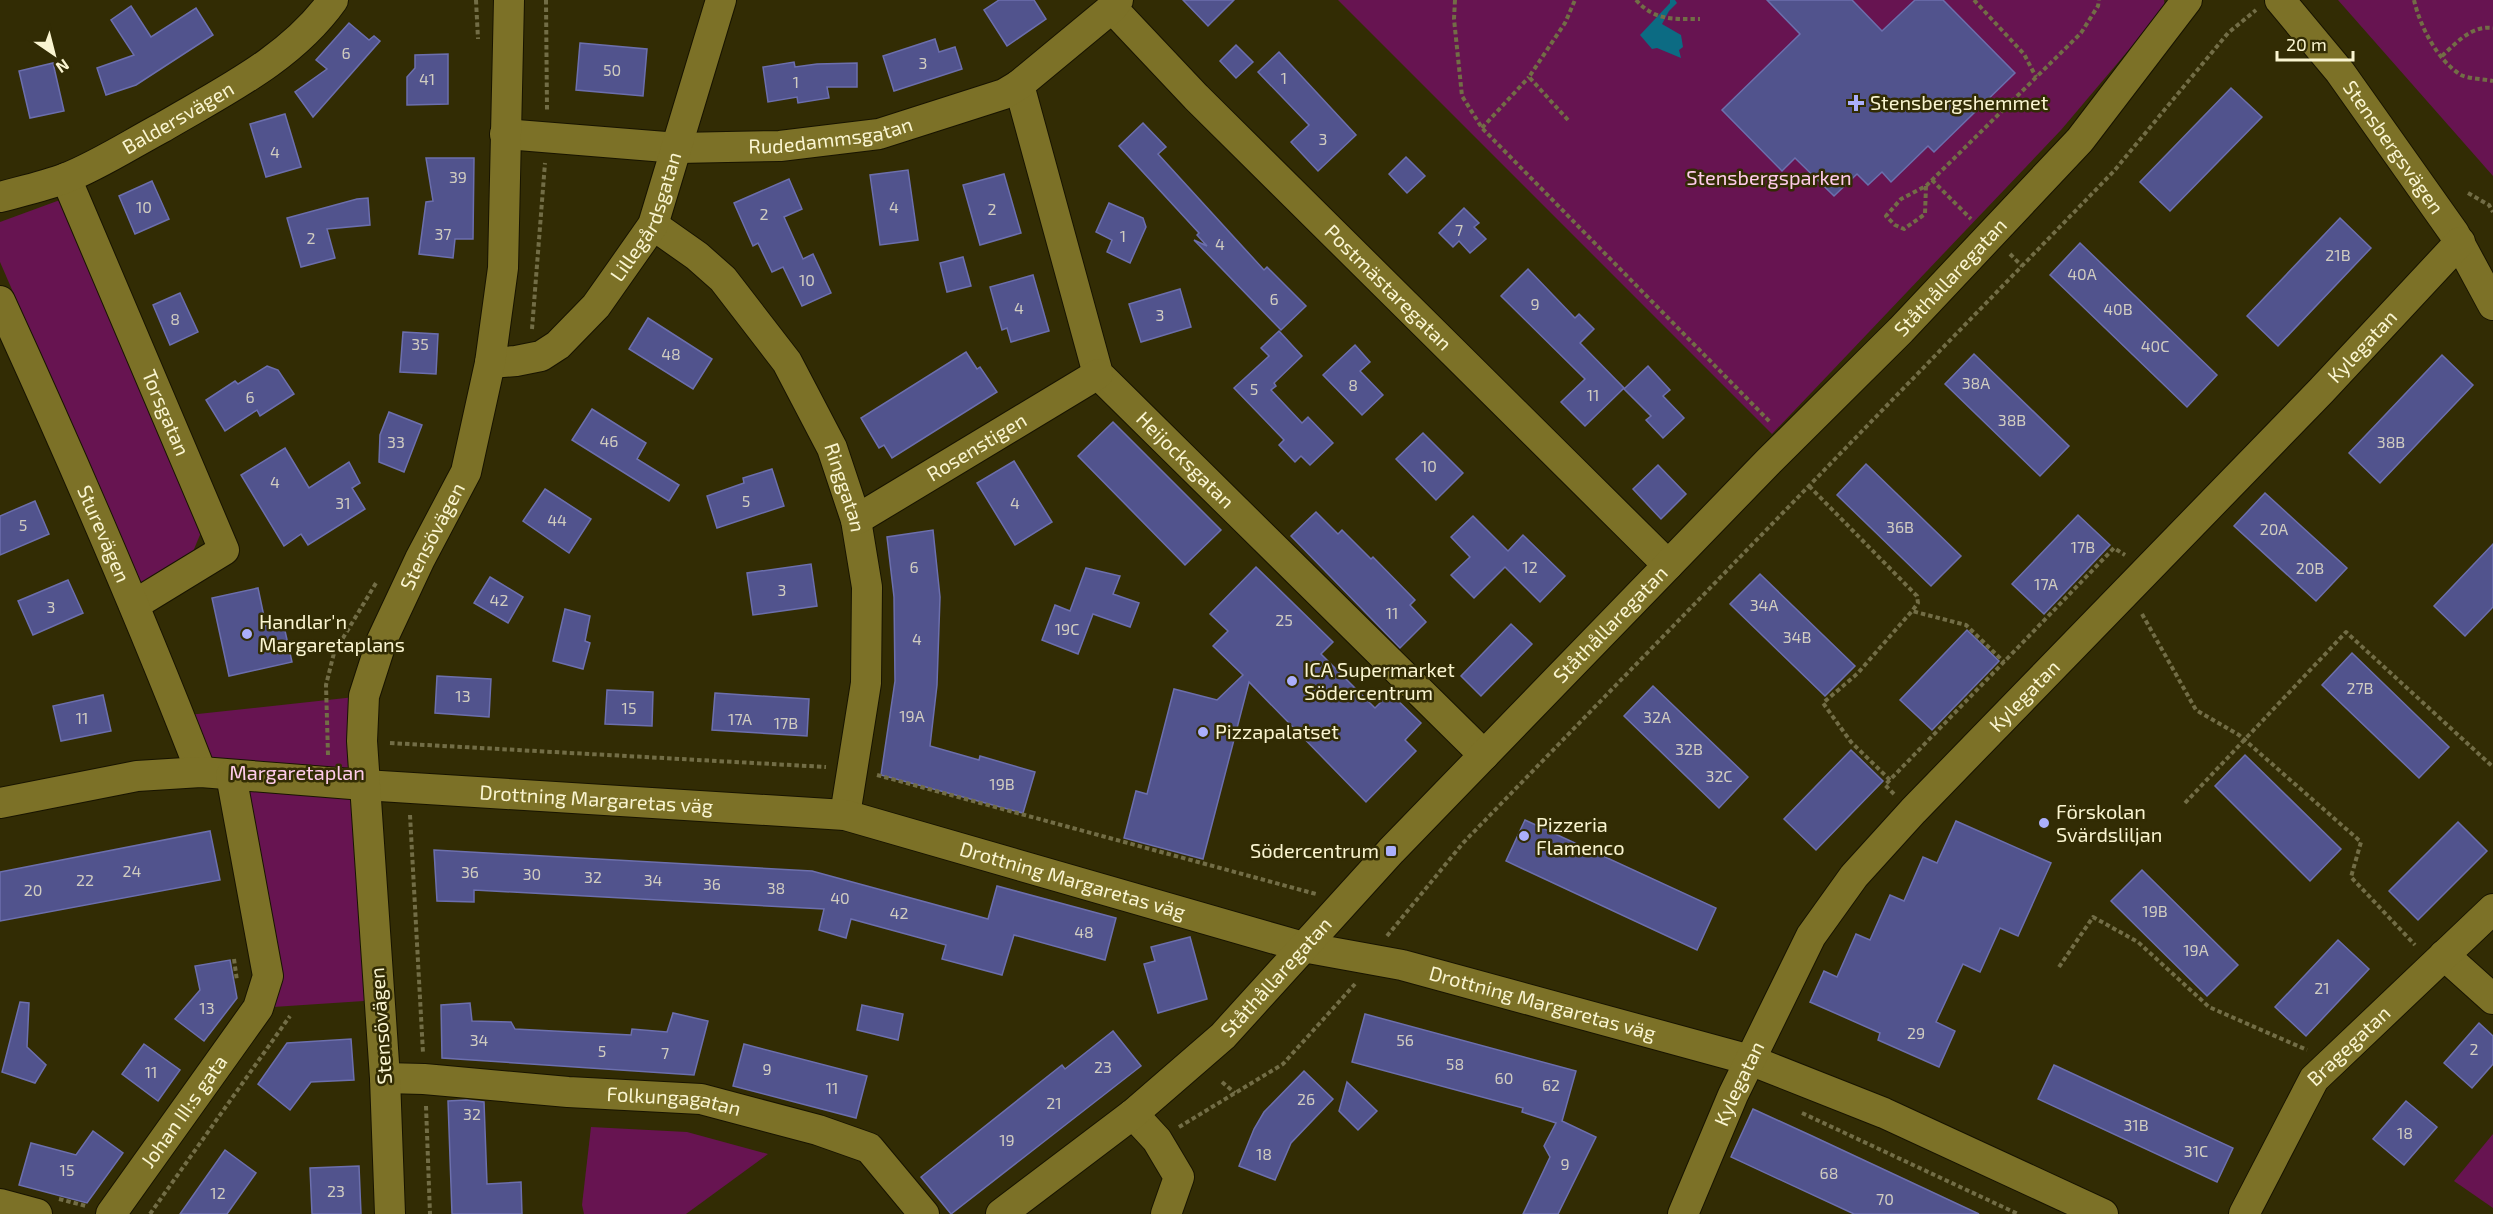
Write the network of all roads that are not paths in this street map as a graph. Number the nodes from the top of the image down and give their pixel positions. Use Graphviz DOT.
graph roads {
  1 [pos="333,0"];
  2 [pos="509,0"];
  3 [pos="721,0"];
  4 [pos="2187,0"];
  5 [pos="2271,2"];
  6 [pos="1115,4"];
  7 [pos="1019,85"];
  8 [pos="505,134"];
  9 [pos="678,148"];
  10 [pos="66,178"];
  11 [pos="0,197"];
  12 [pos="653,225"];
  13 [pos="2460,242"];
  14 [pos="0,301"];
  15 [pos="2493,305"];
  16 [pos="490,363"];
  17 [pos="1098,374"];
  18 [pos="856,520"];
  19 [pos="1668,565"];
  20 [pos="134,605"];
  21 [pos="1484,756"];
  22 [pos="201,772"];
  23 [pos="231,775"];
  24 [pos="364,785"];
  25 [pos="0,803"];
  26 [pos="845,815"];
  27 [pos="2493,909"];
  28 [pos="1303,947"];
  29 [pos="2439,960"];
  30 [pos="2493,999"];
  31 [pos="1750,1060"];
  32 [pos="385,1078"];
  33 [pos="1133,1114"];
  34 [pos="0,1204"];
  35 [pos="47,1206"];
  36 [pos="102,1206"];
  37 [pos="390,1214"];
  38 [pos="924,1214"];
  39 [pos="1001,1214"];
  40 [pos="1166,1214"];
  41 [pos="1683,1214"];
  42 [pos="2103,1214"];
  43 [pos="2244,1214"];
  1 -- 10 [label="street, Baldersvägen"];
  2 -- 8 [label="street, Stensövägen"];
  3 -- 9 [label="street, Lillegårdsgatan"];
  4 -- 19 [label="street, Ståthållaregatan"];
  5 -- 13 [label="street, Stensbergsvägen"];
  6 -- 7 [label="street, Rudedammsgatan"];
  6 -- 19 [label="street, Postmästaregatan"];
  7 -- 9 [label="street, Rudedammsgatan"];
  7 -- 17 [label="street"];
  8 -- 9 [label="street, Rudedammsgatan"];
  8 -- 16 [label="street, Stensövägen"];
  9 -- 12 [label="street, Lillegårdsgatan"];
  10 -- 11 [label="street, Baldersvägen"];
  10 -- 20 [label="street, Torsgatan"];
  12 -- 16 [label="street, Lillegårdsgatan"];
  12 -- 18 [label="street, Ringgatan"];
  13 -- 15 [label="street, Stensbergsvägen"];
  13 -- 31 [label="street, Kylegatan"];
  14 -- 20 [label="street, Sturevägen"];
  16 -- 24 [label="street, Stensövägen"];
  17 -- 18 [label="street, Rosenstigen"];
  17 -- 21 [label="street, Heijocksgatan"];
  18 -- 26 [label="street, Ringgatan"];
  19 -- 21 [label="street, Ståthållaregatan"];
  20 -- 22 [label="street, Sturevägen"];
  21 -- 28 [label="street, Ståthållaregatan"];
  22 -- 23 [label="street, Drottning Margaretas väg"];
  22 -- 25 [label="street, Drottning Margaretas väg"];
  23 -- 24 [label="street, Drottning Margaretas väg"];
  23 -- 36 [label="street, Johan III:s gata"];
  24 -- 26 [label="street, Drottning Margaretas väg"];
  24 -- 32 [label="street, Stensövägen"];
  26 -- 28 [label="street, Drottning Margaretas väg"];
  27 -- 29 [label="street, Bragegatan"];
  28 -- 31 [label="street, Drottning Margaretas väg"];
  28 -- 33 [label="street, Ståthållaregatan"];
  29 -- 30 [label="street"];
  29 -- 43 [label="street, Bragegatan"];
  31 -- 41 [label="street, Kylegatan"];
  31 -- 42 [label="street, Drottning Margaretas väg"];
  32 -- 37 [label="street, Stensövägen"];
  32 -- 38 [label="street, Folkungagatan"];
  33 -- 39 [label="street, Ståthållaregatan"];
  33 -- 40 [label="street"];
  34 -- 35 [label="street"];
}
